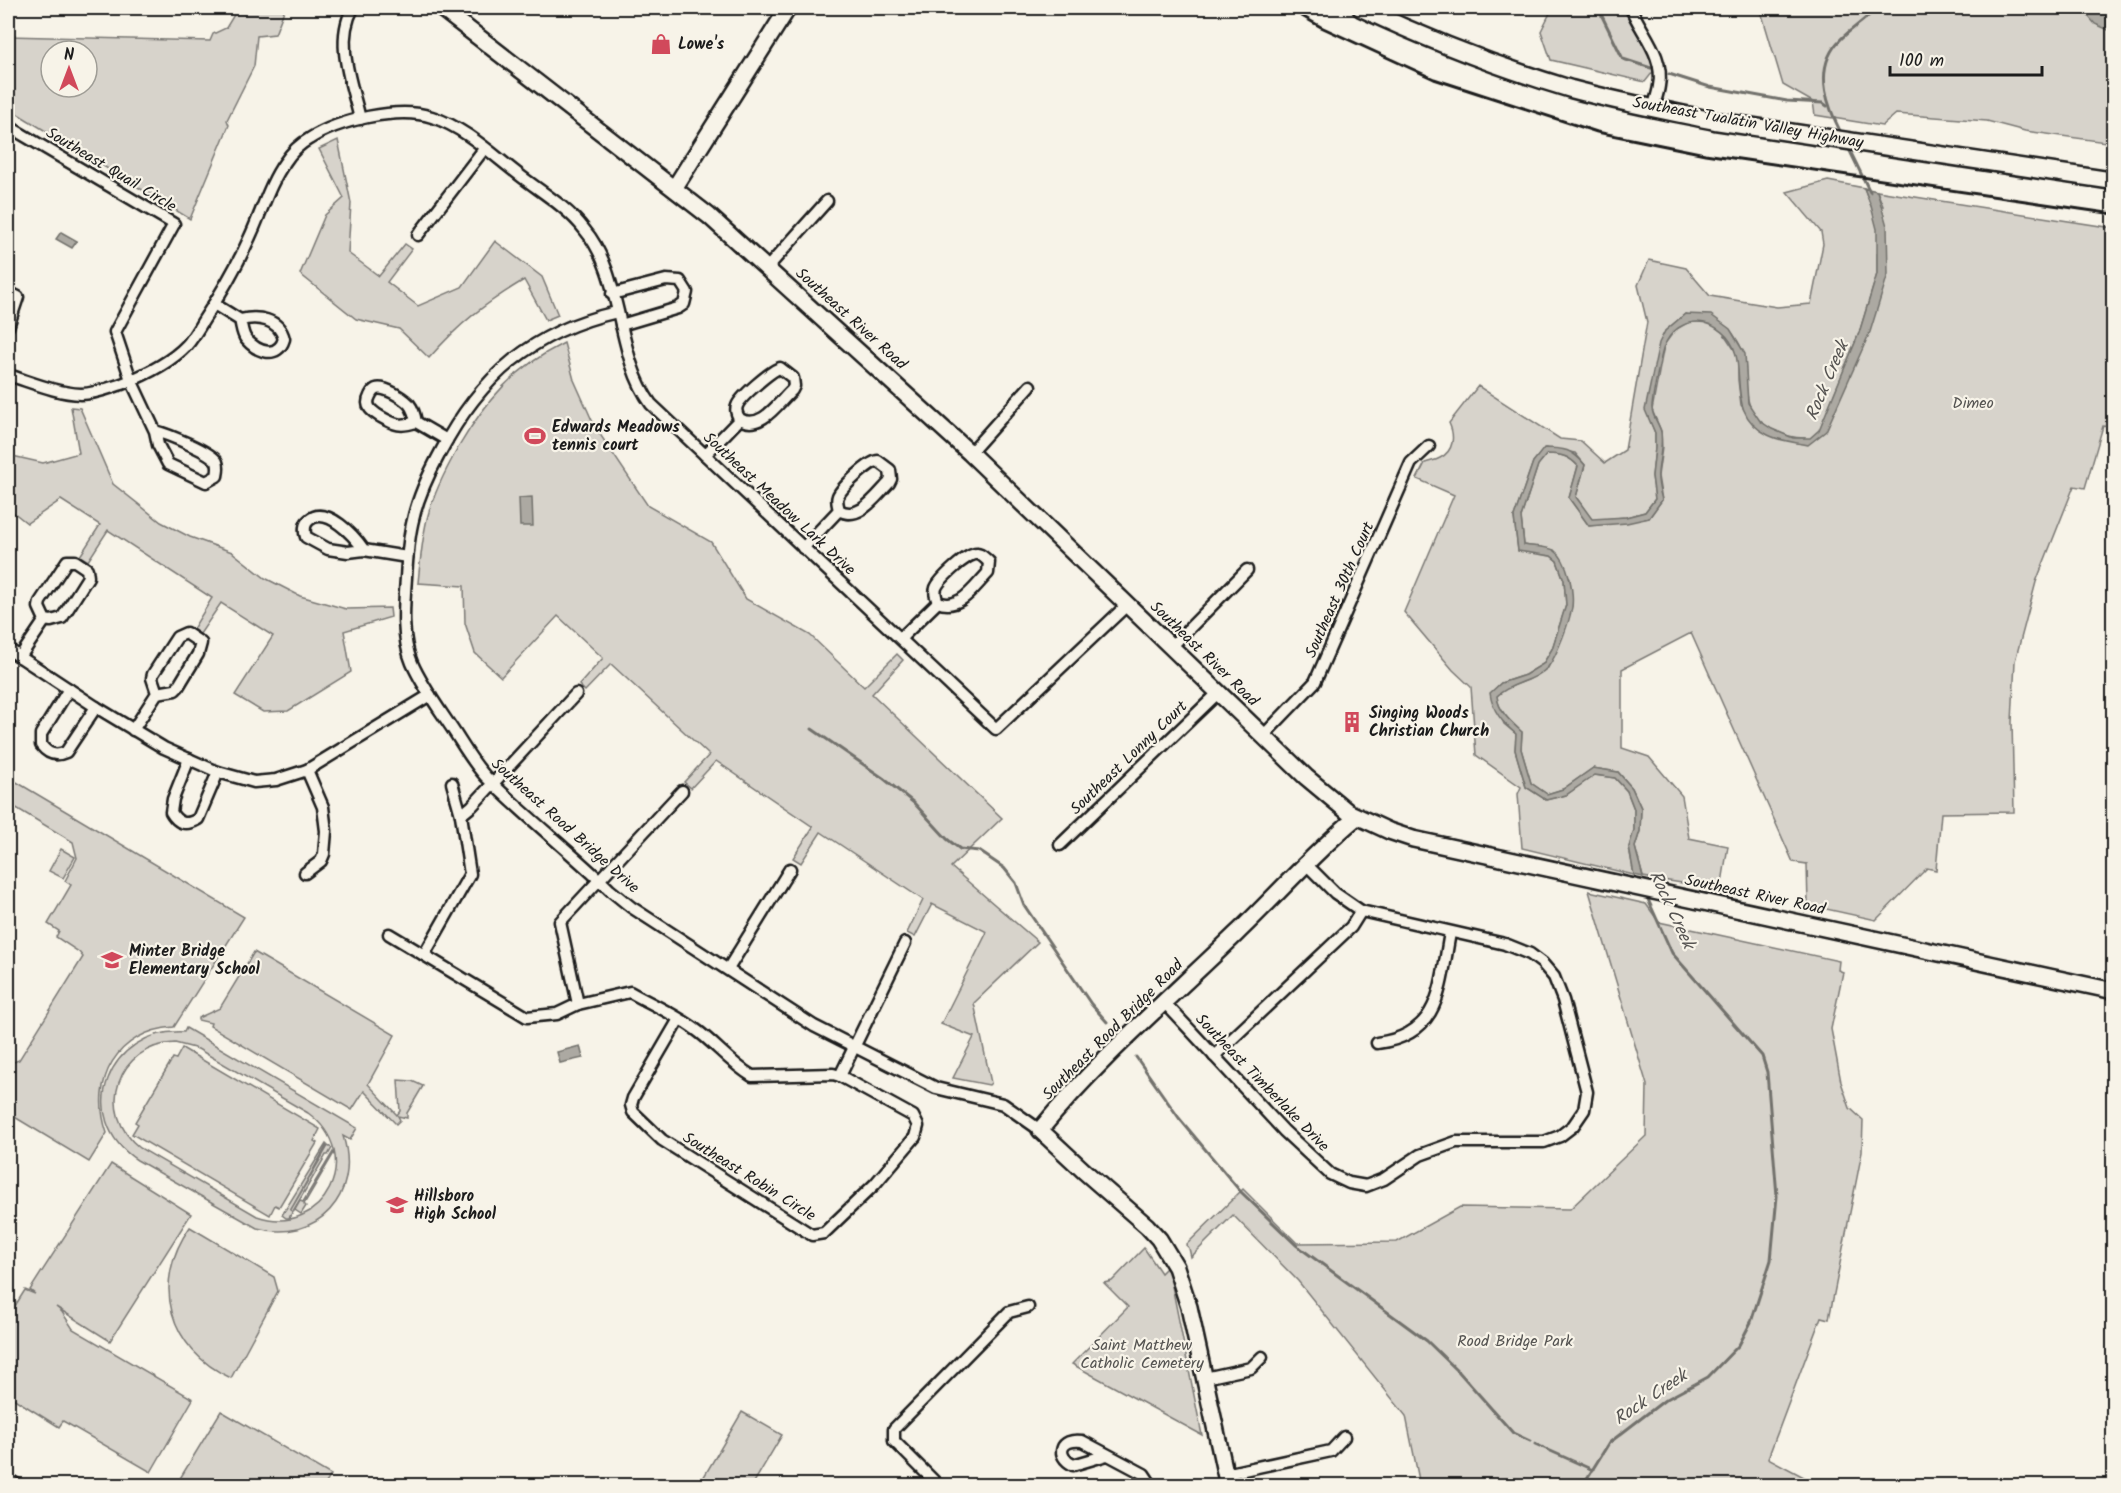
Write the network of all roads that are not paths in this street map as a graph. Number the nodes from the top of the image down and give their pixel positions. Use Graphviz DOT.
graph roads {
  1 [pos="353,8"];
  2 [pos="441,8"];
  3 [pos="788,8"];
  4 [pos="1361,8"];
  5 [pos="1631,8"];
  6 [pos="1653,109"];
  7 [pos="360,119"];
  8 [pos="8,126"];
  9 [pos="484,149"];
  10 [pos="2114,181"];
  11 [pos="675,187"];
  12 [pos="827,201"];
  13 [pos="418,235"];
  14 [pos="767,267"];
  15 [pos="8,292"];
  16 [pos="612,294"];
  17 [pos="214,304"];
  18 [pos="617,312"];
  19 [pos="240,320"];
  20 [pos="621,325"];
  21 [pos="8,327"];
  22 [pos="8,375"];
  23 [pos="131,380"];
  24 [pos="1030,386"];
  25 [pos="740,420"];
  26 [pos="416,422"];
  27 [pos="155,431"];
  28 [pos="447,440"];
  29 [pos="1429,446"];
  30 [pos="970,453"];
  31 [pos="705,455"];
  32 [pos="839,510"];
  33 [pos="803,548"];
  34 [pos="364,550"];
  35 [pos="407,557"];
  36 [pos="1247,570"];
  37 [pos="938,602"];
  38 [pos="1127,605"];
  39 [pos="45,620"];
  40 [pos="901,638"];
  41 [pos="1171,647"];
  42 [pos="8,649"];
  43 [pos="20,657"];
  44 [pos="69,689"];
  45 [pos="157,693"];
  46 [pos="1218,693"];
  47 [pos="576,694"];
  48 [pos="430,695"];
  49 [pos="96,707"];
  50 [pos="133,730"];
  51 [pos="1263,736"];
  52 [pos="189,759"];
  53 [pos="307,770"];
  54 [pos="218,771"];
  55 [pos="452,783"];
  56 [pos="493,783"];
  57 [pos="682,791"];
  58 [pos="461,814"];
  59 [pos="1357,817"];
  60 [pos="1060,844"];
  61 [pos="1307,865"];
  62 [pos="790,869"];
  63 [pos="305,873"];
  64 [pos="600,881"];
  65 [pos="1361,911"];
  66 [pos="1450,933"];
  67 [pos="389,934"];
  68 [pos="904,943"];
  69 [pos="424,955"];
  70 [pos="728,969"];
  71 [pos="2114,991"];
  72 [pos="1164,1002"];
  73 [pos="578,1004"];
  74 [pos="679,1019"];
  75 [pos="1377,1043"];
  76 [pos="855,1047"];
  77 [pos="1214,1056"];
  78 [pos="840,1076"];
  79 [pos="1040,1130"];
  80 [pos="1028,1307"];
  81 [pos="1262,1357"];
  82 [pos="1205,1378"];
  83 [pos="1344,1437"];
  84 [pos="1107,1455"];
  85 [pos="8,1479"];
  86 [pos="1227,1480"];
  87 [pos="19,1485"];
  88 [pos="939,1485"];
  89 [pos="1152,1485"];
  1 -- 7 [label="street"];
  2 -- 11 [label="main road, Southeast River Road"];
  3 -- 11 [label="main road"];
  4 -- 6 [label="main road, Southeast Tualatin Valley Highway"];
  5 -- 6 [label="street"];
  6 -- 10 [label="main road, Southeast Tualatin Valley Highway"];
  7 -- 9 [label="street, Southeast Meadow Lark Drive"];
  7 -- 17 [label="street, Southeast Meadow Lark Drive"];
  8 -- 23 [label="street, Southeast Quail Circle"];
  9 -- 13 [label="street"];
  9 -- 16 [label="street, Southeast Meadow Lark Drive"];
  11 -- 14 [label="main road, Southeast River Road"];
  12 -- 14 [label="street"];
  14 -- 30 [label="main road, Southeast River Road"];
  15 -- 21 [label="street"];
  16 -- 18 [label="street, Southeast Meadow Lark Drive"];
  16 -- 20 [label="street"];
  17 -- 19 [label="street"];
  17 -- 23 [label="street, Southeast Meadow Lark Drive"];
  18 -- 20 [label="street, Southeast Meadow Lark Drive"];
  18 -- 28 [label="street, Southeast Rood Bridge Drive"];
  20 -- 31 [label="street, Southeast Meadow Lark Drive"];
  22 -- 23 [label="street, Southeast Meadow Lark Drive"];
  23 -- 27 [label="street"];
  24 -- 30 [label="street"];
  25 -- 25 [label="street"];
  25 -- 31 [label="street"];
  26 -- 28 [label="street"];
  27 -- 27 [label="street"];
  28 -- 35 [label="street, Southeast Rood Bridge Drive"];
  29 -- 51 [label="street, Southeast 30th Court"];
  30 -- 38 [label="main road, Southeast River Road"];
  31 -- 33 [label="street, Southeast Meadow Lark Drive"];
  32 -- 32 [label="street"];
  32 -- 33 [label="street"];
  33 -- 40 [label="street, Southeast Meadow Lark Drive"];
  34 -- 34 [label="street"];
  34 -- 35 [label="street"];
  35 -- 48 [label="street, Southeast Rood Bridge Drive"];
  36 -- 41 [label="street"];
  37 -- 37 [label="street"];
  37 -- 40 [label="street"];
  38 -- 40 [label="street, Southeast Meadow Lark Drive"];
  38 -- 41 [label="main road, Southeast River Road"];
  39 -- 39 [label="street"];
  39 -- 43 [label="street"];
  41 -- 46 [label="main road, Southeast River Road"];
  42 -- 43 [label="street"];
  43 -- 44 [label="street"];
  44 -- 49 [label="street"];
  44 -- 49 [label="street"];
  45 -- 45 [label="street"];
  45 -- 50 [label="street"];
  46 -- 51 [label="main road, Southeast River Road"];
  46 -- 60 [label="street, Southeast Lonny Court"];
  47 -- 56 [label="street"];
  48 -- 53 [label="street"];
  48 -- 56 [label="street, Southeast Rood Bridge Drive"];
  49 -- 50 [label="street"];
  50 -- 52 [label="street"];
  51 -- 59 [label="main road, Southeast River Road"];
  52 -- 54 [label="street"];
  52 -- 54 [label="street"];
  53 -- 54 [label="street"];
  53 -- 63 [label="street"];
  55 -- 58 [label="street"];
  56 -- 58 [label="street"];
  56 -- 64 [label="street, Southeast Rood Bridge Drive"];
  57 -- 64 [label="street"];
  58 -- 69 [label="street"];
  59 -- 61 [label="main road, Southeast Rood Bridge Road"];
  59 -- 71 [label="main road, Southeast River Road"];
  61 -- 65 [label="street, Southeast Timberlake Drive"];
  61 -- 72 [label="main road, Southeast Rood Bridge Road"];
  62 -- 70 [label="street"];
  64 -- 70 [label="street, Southeast Rood Bridge Drive"];
  64 -- 73 [label="street"];
  65 -- 66 [label="street, Southeast Timberlake Drive"];
  65 -- 77 [label="street"];
  66 -- 75 [label="street"];
  66 -- 77 [label="street, Southeast Timberlake Drive"];
  67 -- 69 [label="street"];
  68 -- 76 [label="street"];
  69 -- 73 [label="street"];
  70 -- 76 [label="street, Southeast Rood Bridge Drive"];
  72 -- 77 [label="street, Southeast Timberlake Drive"];
  72 -- 79 [label="main road, Southeast Rood Bridge Road"];
  73 -- 74 [label="street"];
  74 -- 78 [label="street"];
  74 -- 78 [label="street, Southeast Robin Circle"];
  76 -- 78 [label="street"];
  76 -- 79 [label="street, Southeast Rood Bridge Drive"];
  79 -- 82 [label="main road"];
  80 -- 88 [label="street"];
  81 -- 82 [label="street"];
  82 -- 86 [label="main road"];
  83 -- 86 [label="street"];
  84 -- 89 [label="street"];
  85 -- 87 [label="street"];
}
